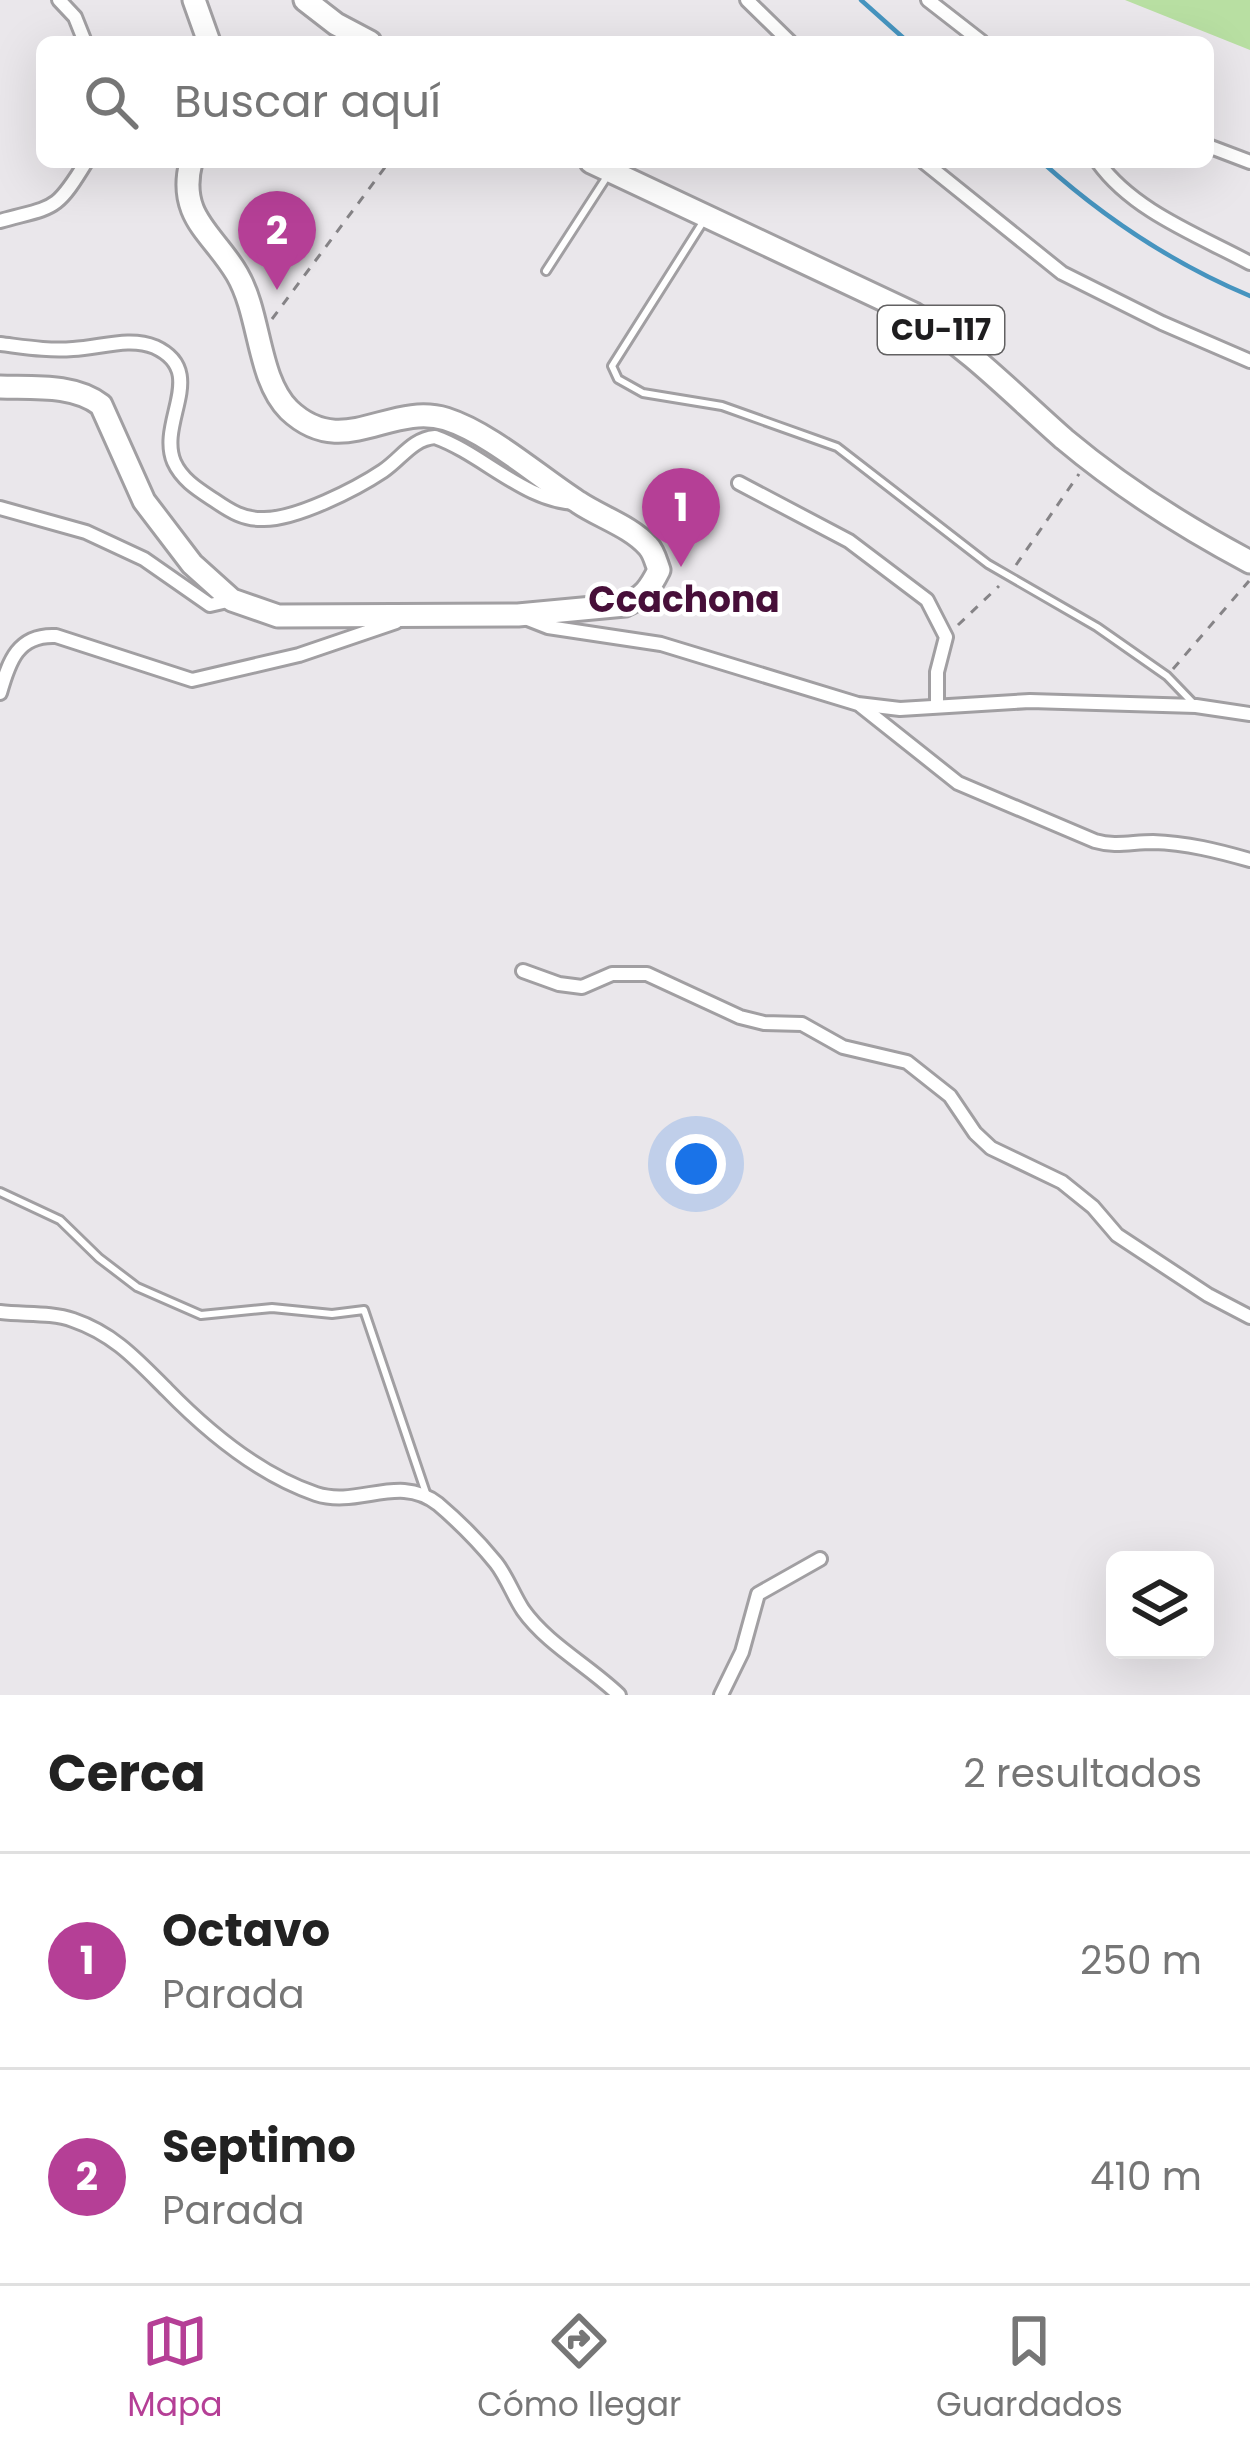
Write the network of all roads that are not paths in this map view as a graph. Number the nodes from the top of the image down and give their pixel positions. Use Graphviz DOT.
graph roads {
  1 [pos="59,0"];
  2 [pos="194,0"];
  3 [pos="305,0"];
  4 [pos="747,0"];
  5 [pos="928,0"];
  6 [pos="83,36"];
  7 [pos="207,36"];
  8 [pos="359,36"];
  9 [pos="784,36"];
  10 [pos="974,36"];
  11 [pos="1214,148"];
  12 [pos="1250,162"];
  13 [pos="82,168"];
  14 [pos="190,168"];
  15 [pos="600,168"];
  16 [pos="603,168"];
  17 [pos="931,168"];
  18 [pos="1102,168"];
  19 [pos="706,217"];
  20 [pos="0,221"];
  21 [pos="1250,263"];
  22 [pos="546,271"];
  23 [pos="0,344"];
  24 [pos="1250,361"];
  25 [pos="0,387"];
  26 [pos="739,483"];
  27 [pos="578,503"];
  28 [pos="0,508"];
  29 [pos="1250,562"];
  30 [pos="232,600"];
  31 [pos="420,614"];
  32 [pos="518,615"];
  33 [pos="0,692"];
  34 [pos="858,704"];
  35 [pos="937,706"];
  36 [pos="1196,706"];
  37 [pos="1250,714"];
  38 [pos="1250,860"];
  39 [pos="523,971"];
  40 [pos="0,1192"];
  41 [pos="0,1312"];
  42 [pos="1250,1317"];
  43 [pos="427,1497"];
  44 [pos="820,1559"];
  45 [pos="619,1695"];
  46 [pos="721,1695"];
  1 -- 6 [label="street"];
  2 -- 7 [label="main road"];
  3 -- 8 [label="main road"];
  4 -- 9 [label="street"];
  5 -- 10 [label="street"];
  11 -- 12 [label="street"];
  13 -- 20 [label="street"];
  14 -- 27 [label="main road"];
  15 -- 22 [label="lane"];
  16 -- 19 [label="main road, CU-117"];
  17 -- 24 [label="street"];
  18 -- 21 [label="street"];
  19 -- 29 [label="main road, CU-117"];
  19 -- 36 [label="lane"];
  23 -- 27 [label="street"];
  25 -- 30 [label="main road"];
  26 -- 35 [label="street"];
  27 -- 32 [label="main road"];
  28 -- 30 [label="street"];
  30 -- 31 [label="main road"];
  31 -- 32 [label="main road"];
  31 -- 33 [label="street"];
  32 -- 34 [label="street"];
  34 -- 35 [label="street"];
  34 -- 38 [label="street"];
  35 -- 36 [label="street"];
  36 -- 37 [label="street"];
  39 -- 42 [label="street"];
  40 -- 43 [label="lane"];
  41 -- 43 [label="street"];
  43 -- 45 [label="street"];
  44 -- 46 [label="street"];
}
